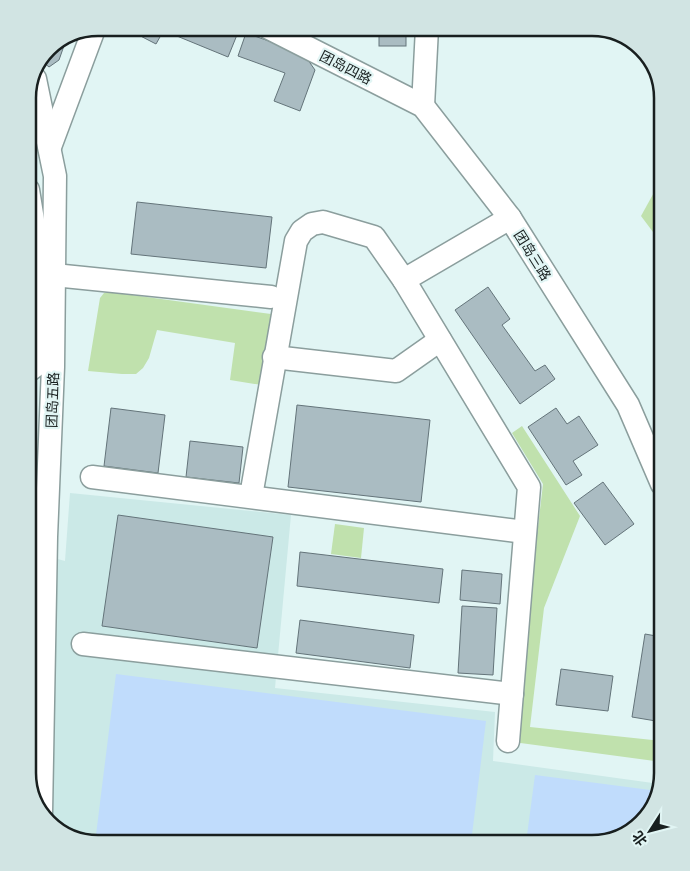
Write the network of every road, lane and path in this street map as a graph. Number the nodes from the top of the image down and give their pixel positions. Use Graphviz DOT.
graph roads {
  1 [pos="285,36"];
  2 [pos="427,36"];
  3 [pos="91,37"];
  4 [pos="36,97"];
  5 [pos="423,106"];
  6 [pos="50,147"];
  7 [pos="510,218"];
  8 [pos="54,276"];
  9 [pos="404,280"];
  10 [pos="36,294"];
  11 [pos="271,297"];
  12 [pos="440,340"];
  13 [pos="274,357"];
  14 [pos="39,368"];
  15 [pos="654,465"];
  16 [pos="92,477"];
  17 [pos="251,496"];
  18 [pos="525,532"];
  19 [pos="37,535"];
  20 [pos="83,644"];
  21 [pos="512,694"];
  22 [pos="508,741"];
  23 [pos="41,795"];
  1 -- 5 [label="street, 团岛四路"];
  2 -- 5 [label="street"];
  3 -- 6 [label="street"];
  4 -- 6 [label="street, 团岛五路"];
  5 -- 7 [label="street, 团岛三路"];
  6 -- 8 [label="street, 团岛五路"];
  7 -- 9 [label="street"];
  7 -- 15 [label="street, 团岛三路"];
  8 -- 11 [label="street"];
  8 -- 14 [label="street, 团岛五路"];
  9 -- 12 [label="street"];
  9 -- 13 [label="street"];
  10 -- 14 [label="street"];
  12 -- 13 [label="street"];
  12 -- 18 [label="street"];
  13 -- 17 [label="street"];
  14 -- 19 [label="street, 团岛五路"];
  16 -- 17 [label="street"];
  17 -- 18 [label="street"];
  18 -- 21 [label="street"];
  19 -- 23 [label="street, 团岛五路"];
  20 -- 21 [label="street"];
  21 -- 22 [label="street"];
}
